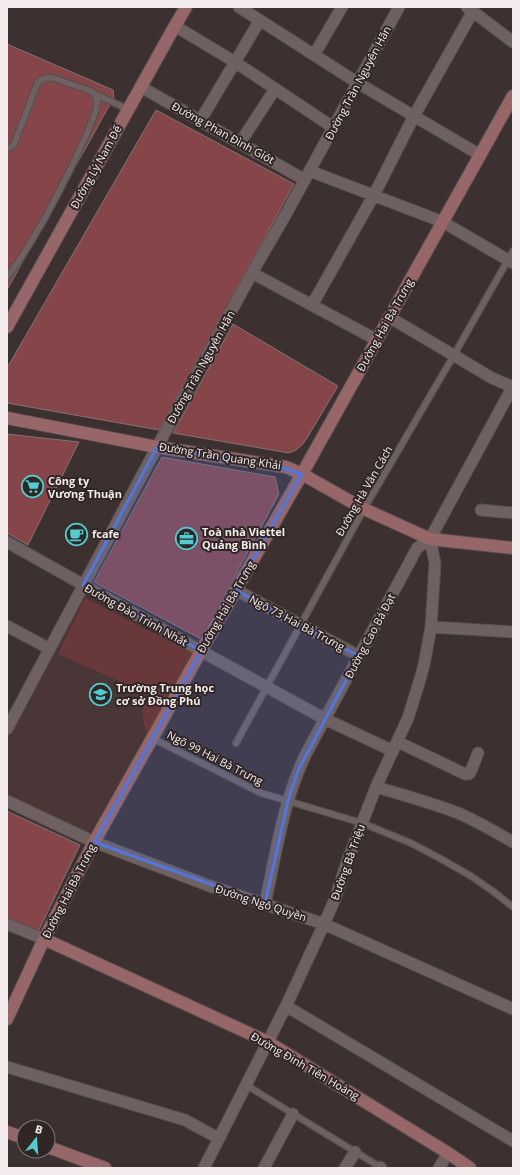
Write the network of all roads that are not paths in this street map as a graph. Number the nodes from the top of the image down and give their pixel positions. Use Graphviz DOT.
graph roads {
  1 [pos="186,7"];
  2 [pos="239,7"];
  3 [pos="260,7"];
  4 [pos="342,7"];
  5 [pos="399,7"];
  6 [pos="470,9"];
  7 [pos="257,18"];
  8 [pos="175,26"];
  9 [pos="513,42"];
  10 [pos="314,55"];
  11 [pos="235,62"];
  12 [pos="358,83"];
  13 [pos="141,87"];
  14 [pos="275,89"];
  15 [pos="94,94"];
  16 [pos="513,96"];
  17 [pos="128,109"];
  18 [pos="414,116"];
  19 [pos="200,121"];
  20 [pos="334,128"];
  21 [pos="240,143"];
  22 [pos="7,149"];
  23 [pos="480,155"];
  24 [pos="308,175"];
  25 [pos="374,195"];
  26 [pos="443,222"];
  27 [pos="511,258"];
  28 [pos="252,273"];
  29 [pos="7,277"];
  30 [pos="312,305"];
  31 [pos="389,317"];
  32 [pos="8,325"];
  33 [pos="377,340"];
  34 [pos="454,355"];
  35 [pos="513,387"];
  36 [pos="7,418"];
  37 [pos="157,447"];
  38 [pos="302,474"];
  39 [pos="364,509"];
  40 [pos="481,510"];
  41 [pos="513,513"];
  42 [pos="430,539"];
  43 [pos="7,542"];
  44 [pos="513,548"];
  45 [pos="83,585"];
  46 [pos="236,590"];
  47 [pos="300,624"];
  48 [pos="7,626"];
  49 [pos="430,627"];
  50 [pos="513,632"];
  51 [pos="50,649"];
  52 [pos="201,651"];
  53 [pos="359,656"];
  54 [pos="266,687"];
  55 [pos="325,719"];
  56 [pos="7,729"];
  57 [pos="152,738"];
  58 [pos="236,743"];
  59 [pos="396,747"];
  60 [pos="478,753"];
  61 [pos="376,787"];
  62 [pos="7,801"];
  63 [pos="288,801"];
  64 [pos="362,823"];
  65 [pos="94,842"];
  66 [pos="513,842"];
  67 [pos="265,904"];
  68 [pos="513,907"];
  69 [pos="7,924"];
  70 [pos="324,924"];
  71 [pos="44,939"];
  72 [pos="286,1006"];
  73 [pos="513,1009"];
  74 [pos="7,1019"];
  75 [pos="268,1042"];
  76 [pos="7,1066"];
  77 [pos="246,1085"];
  78 [pos="293,1114"];
  79 [pos="218,1138"];
  80 [pos="513,1141"];
  81 [pos="56,1150"];
  82 [pos="355,1152"];
  83 [pos="448,1153"];
  84 [pos="105,1168"];
  85 [pos="204,1168"];
  86 [pos="264,1168"];
  87 [pos="344,1168"];
  88 [pos="381,1168"];
  89 [pos="439,1168"];
  90 [pos="470,1168"];
  1 -- 8 [label="street, Đường Lý Nam Đế"];
  2 -- 7 [label="street"];
  3 -- 7 [label="street"];
  4 -- 10 [label="street"];
  5 -- 12 [label="street, Đường Trần Nguyên Hãn"];
  6 -- 9 [label="street"];
  6 -- 18 [label="street"];
  7 -- 10 [label="street"];
  7 -- 11 [label="street"];
  8 -- 11 [label="street"];
  8 -- 13 [label="street, Đường Lý Nam Đế"];
  10 -- 12 [label="street"];
  11 -- 14 [label="street"];
  11 -- 19 [label="street"];
  12 -- 18 [label="street"];
  12 -- 20 [label="street, Đường Trần Nguyên Hãn"];
  13 -- 17 [label="street, Đường Lý Nam Đế"];
  13 -- 19 [label="street, Đường Phan Đình Giót"];
  14 -- 20 [label="street"];
  14 -- 21 [label="street"];
  15 -- 17 [label="lane"];
  15 -- 22 [label="lane"];
  15 -- 29 [label="lane"];
  16 -- 23 [label="street, Đường Hai Bà Trưng"];
  17 -- 32 [label="street, Đường Lý Nam Đế"];
  18 -- 23 [label="street"];
  18 -- 25 [label="street"];
  19 -- 21 [label="street, Đường Phan Đình Giót"];
  20 -- 24 [label="street, Đường Trần Nguyên Hãn"];
  21 -- 24 [label="street, Đường Phan Đình Giót"];
  23 -- 26 [label="street, Đường Hai Bà Trưng"];
  24 -- 25 [label="street, Đường Phan Đình Giót"];
  24 -- 28 [label="street, Đường Trần Nguyên Hãn"];
  25 -- 26 [label="street, Đường Phan Đình Giót"];
  25 -- 30 [label="street"];
  26 -- 27 [label="street, Đường Phan Đình Giót"];
  26 -- 31 [label="street, Đường Hai Bà Trưng"];
  27 -- 34 [label="lane, Đường Hà Văn Cách"];
  28 -- 30 [label="street"];
  28 -- 37 [label="street, Đường Trần Nguyên Hãn"];
  30 -- 33 [label="street"];
  31 -- 33 [label="street, Đường Hai Bà Trưng"];
  31 -- 34 [label="street"];
  33 -- 38 [label="street, Đường Hai Bà Trưng"];
  34 -- 35 [label="street"];
  34 -- 39 [label="lane, Đường Hà Văn Cách"];
  35 -- 42 [label="street, Đường Cao Bá Đạt"];
  36 -- 37 [label="street, Đường Trần Quang Khải"];
  37 -- 38 [label="street, Đường Trần Quang Khải"];
  37 -- 45 [label="street, Đường Trần Nguyên Hãn"];
  38 -- 39 [label="street, Đường Trần Quang Khải"];
  38 -- 46 [label="street, Đường Hai Bà Trưng"];
  39 -- 42 [label="street, Đường Trần Quang Khải"];
  39 -- 47 [label="lane, Đường Hà Văn Cách"];
  40 -- 41 [label="street"];
  42 -- 44 [label="street, Đường Trần Quang Khải"];
  42 -- 49 [label="street, Đường Bà Triệu"];
  42 -- 53 [label="street, Đường Cao Bá Đạt"];
  43 -- 45 [label="street, Đường Đào Trinh Nhất"];
  45 -- 51 [label="street, Đường Trần Nguyên Hãn"];
  45 -- 52 [label="street, Đường Đào Trinh Nhất"];
  46 -- 47 [label="street, Ngõ 73 Hai Bà Trưng"];
  46 -- 52 [label="street, Đường Hai Bà Trưng"];
  47 -- 53 [label="street, Ngõ 73 Hai Bà Trưng"];
  47 -- 54 [label="lane, Đường Hà Văn Cách"];
  48 -- 51 [label="street"];
  49 -- 50 [label="street"];
  49 -- 59 [label="street, Đường Bà Triệu"];
  51 -- 56 [label="street, Đường Trần Nguyên Hãn"];
  52 -- 54 [label="street, Đường Đào Trinh Nhất"];
  52 -- 57 [label="street, Đường Hai Bà Trưng"];
  53 -- 55 [label="street, Đường Cao Bá Đạt"];
  54 -- 55 [label="street, Đường Đào Trinh Nhất"];
  54 -- 58 [label="lane, Đường Hà Văn Cách"];
  55 -- 59 [label="street, Đường Đào Trinh Nhất"];
  55 -- 63 [label="street, Đường Cao Bá Đạt"];
  57 -- 63 [label="lane, Ngõ 99 Hai Bà Trưng"];
  57 -- 65 [label="street, Đường Hai Bà Trưng"];
  59 -- 60 [label="street, Đường Đào Trinh Nhất"];
  59 -- 61 [label="street, Đường Bà Triệu"];
  61 -- 64 [label="street, Đường Bà Triệu"];
  61 -- 66 [label="street"];
  62 -- 65 [label="street, Đường Ngô Quyền"];
  63 -- 64 [label="lane, Ngõ 99 Hai Bà Trưng"];
  63 -- 67 [label="street, Đường Cao Bá Đạt"];
  64 -- 68 [label="lane, Ngõ 99 Hai Bà Trưng"];
  64 -- 70 [label="street, Đường Bà Triệu"];
  65 -- 67 [label="street, Đường Ngô Quyền"];
  65 -- 71 [label="street, Đường Hai Bà Trưng"];
  67 -- 70 [label="street, Đường Ngô Quyền"];
  69 -- 71 [label="street"];
  70 -- 72 [label="street, Đường Bà Triệu"];
  70 -- 73 [label="street, Đường Ngô Quyền"];
  71 -- 74 [label="street, Đường Hai Bà Trưng"];
  71 -- 75 [label="street, Đường Đinh Tiên Hoàng"];
  72 -- 75 [label="street, Đường Bà Triệu"];
  72 -- 80 [label="street"];
  75 -- 77 [label="street, Đường Bà Triệu"];
  75 -- 83 [label="street, Đường Đinh Tiên Hoàng"];
  76 -- 79 [label="street"];
  77 -- 78 [label="lane"];
  77 -- 79 [label="street, Đường Bà Triệu"];
  78 -- 82 [label="lane"];
  78 -- 86 [label="street"];
  79 -- 85 [label="street, Đường Bà Triệu"];
  81 -- 84 [label="street"];
  82 -- 87 [label="street"];
  82 -- 88 [label="lane"];
  83 -- 89 [label="street"];
  83 -- 90 [label="street, Đường Đinh Tiên Hoàng"];
}
